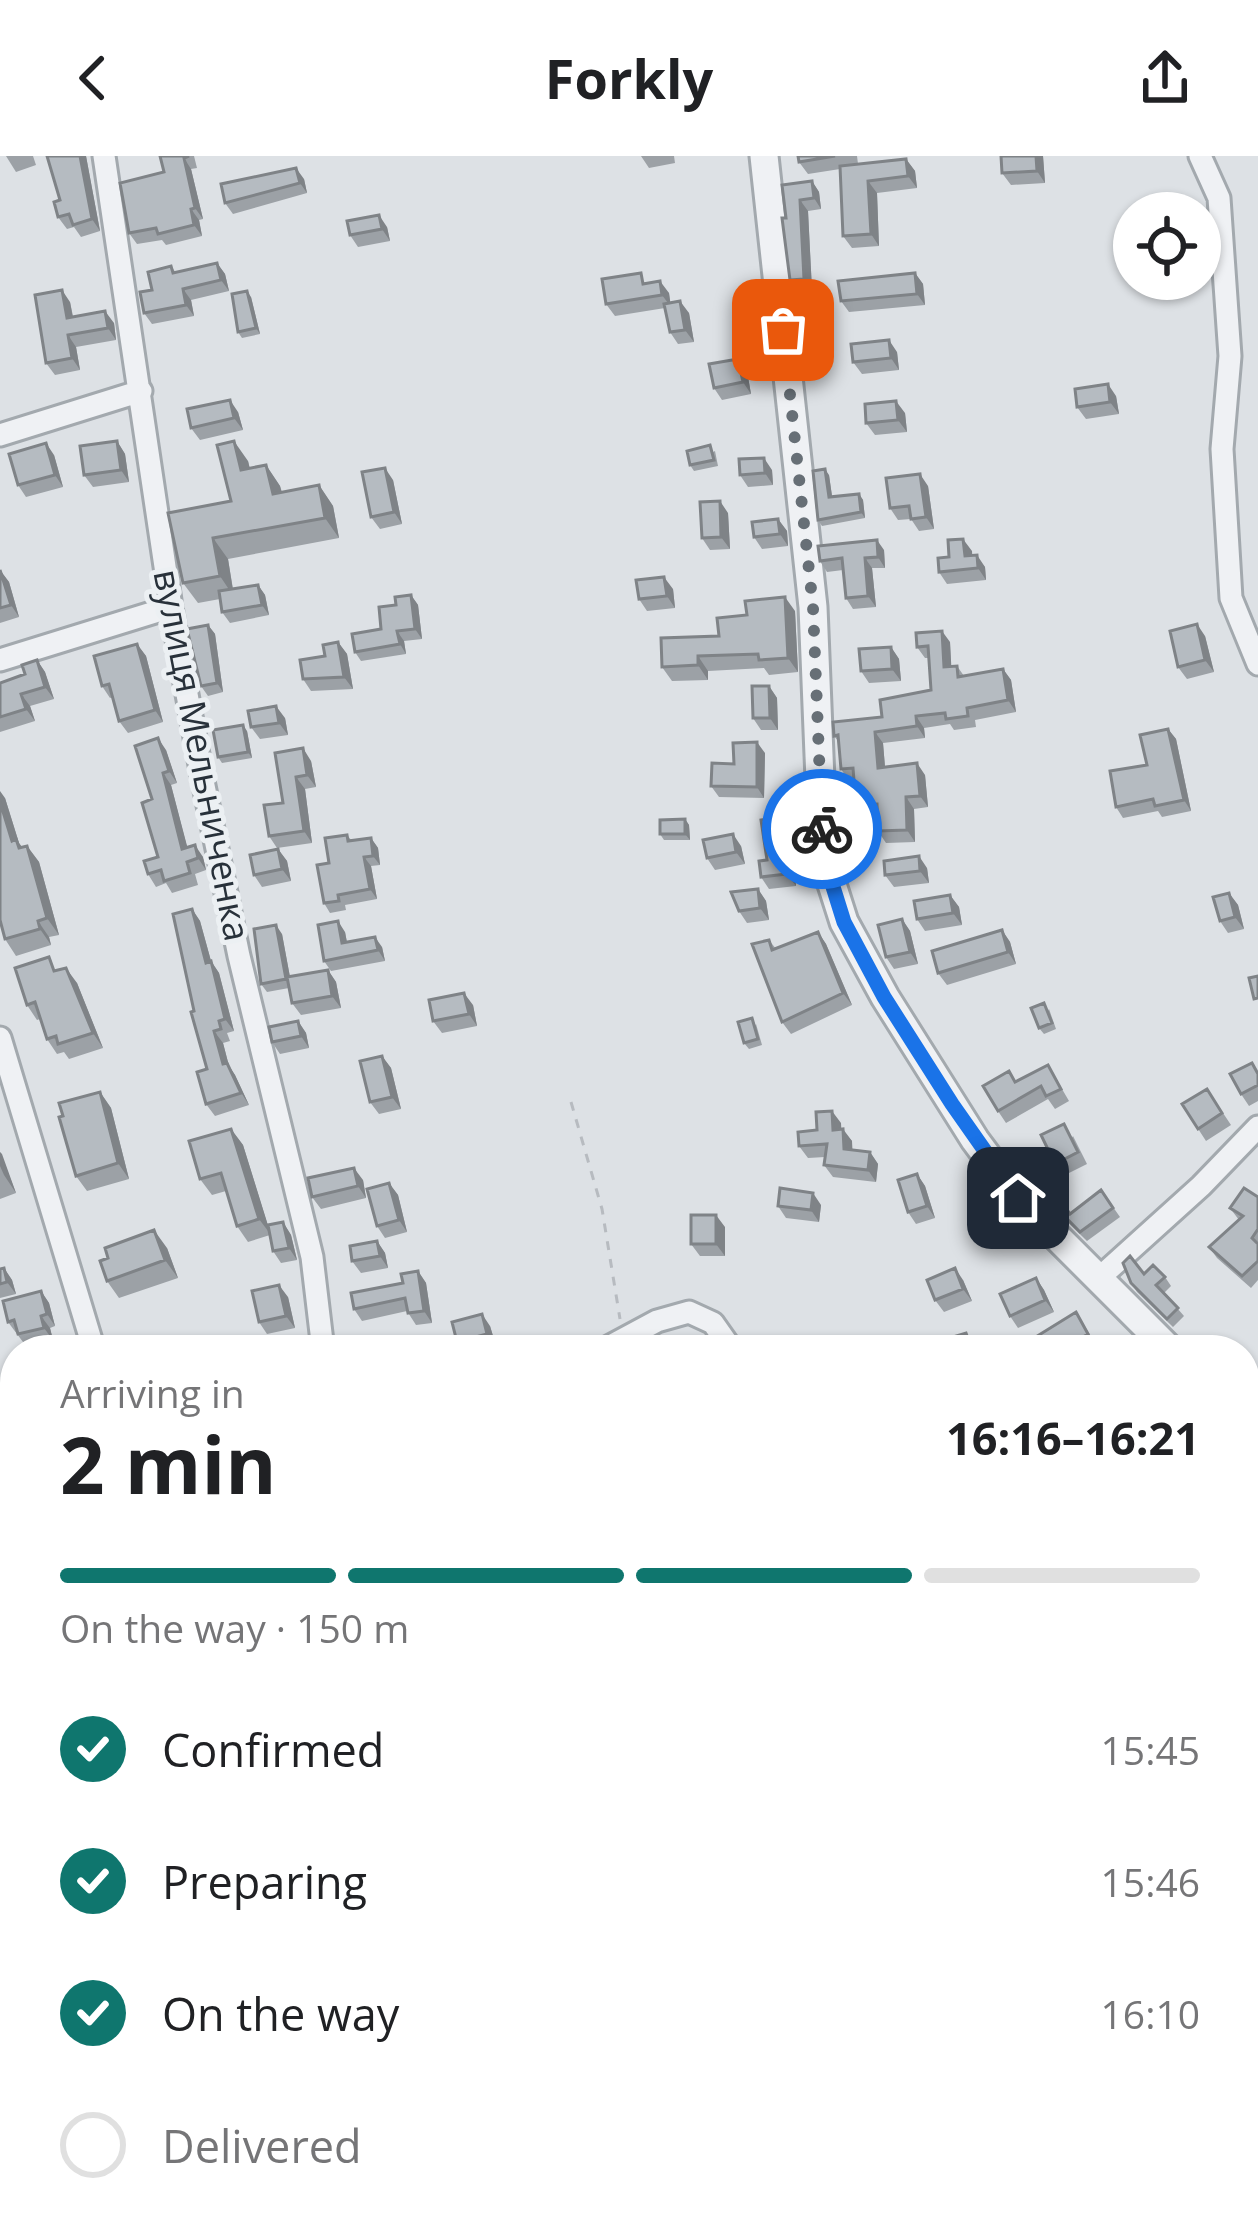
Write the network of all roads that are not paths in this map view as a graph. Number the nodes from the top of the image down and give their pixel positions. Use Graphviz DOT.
graph roads {
  1 [pos="104,156"];
  2 [pos="764,156"];
  3 [pos="1200,156"];
  4 [pos="141,391"];
  5 [pos="0,435"];
  6 [pos="172,607"];
  7 [pos="0,660"];
  8 [pos="1258,664"];
  9 [pos="0,1038"];
  10 [pos="1258,1126"];
  11 [pos="1098,1279"];
  12 [pos="89,1335"];
  13 [pos="322,1335"];
  14 [pos="631,1335"];
  15 [pos="721,1335"];
  16 [pos="1155,1335"];
  1 -- 4 [label="street, вулиця Мельниченка"];
  2 -- 11 [label="street"];
  3 -- 8 [label="street"];
  4 -- 5 [label="street"];
  4 -- 6 [label="street, вулиця Мельниченка"];
  6 -- 7 [label="street"];
  6 -- 13 [label="street, вулиця Мельниченка"];
  9 -- 12 [label="street"];
  10 -- 11 [label="street"];
  11 -- 16 [label="street"];
  14 -- 15 [label="street"];
}
